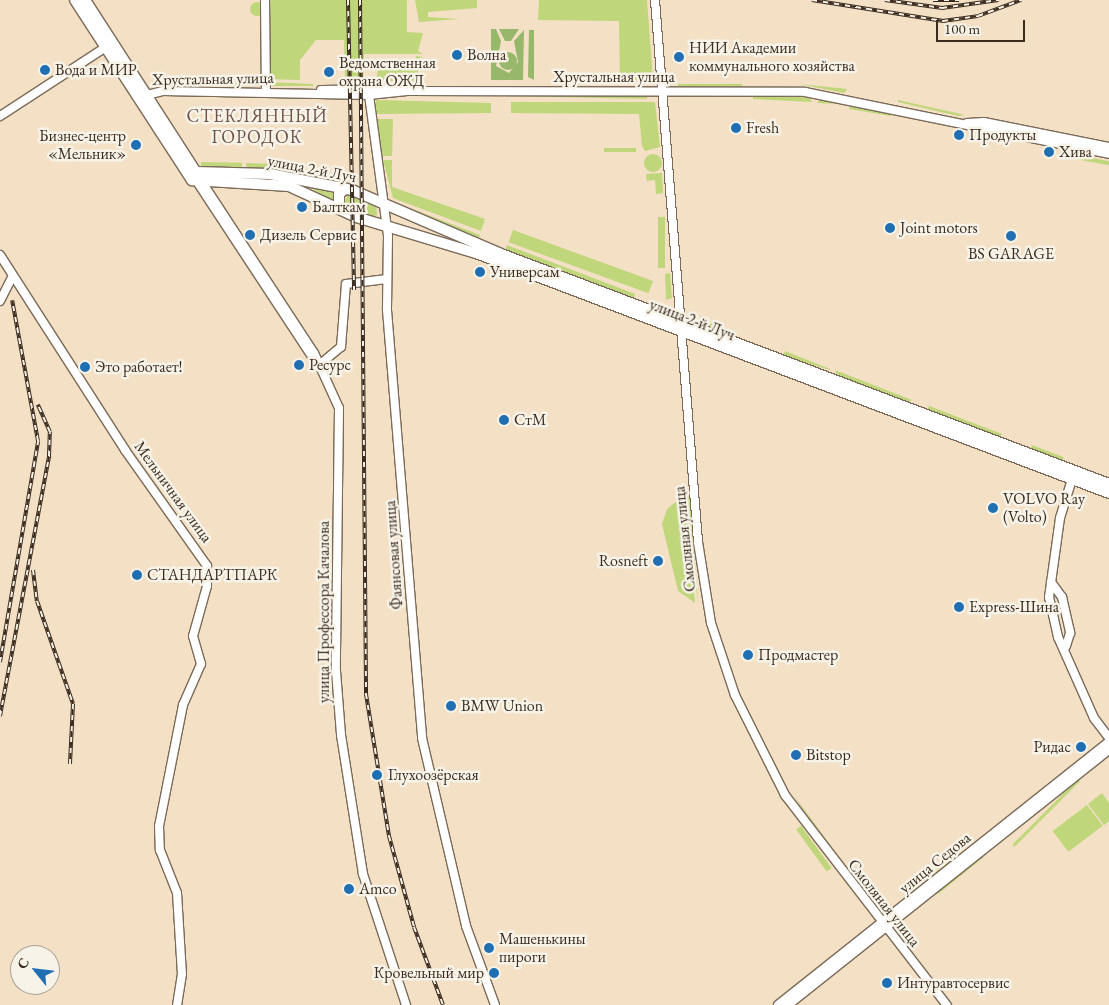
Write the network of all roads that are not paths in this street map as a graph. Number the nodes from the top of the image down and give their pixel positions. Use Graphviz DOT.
graph roads {
  1 [pos="75,0"];
  2 [pos="85,0"];
  3 [pos="265,0"];
  4 [pos="655,0"];
  5 [pos="109,44"];
  6 [pos="266,91"];
  7 [pos="320,91"];
  8 [pos="407,91"];
  9 [pos="662,91"];
  10 [pos="369,95"];
  11 [pos="142,96"];
  12 [pos="0,116"];
  13 [pos="967,123"];
  14 [pos="1109,147"];
  15 [pos="1109,154"];
  16 [pos="197,178"];
  17 [pos="345,189"];
  18 [pos="384,203"];
  19 [pos="339,209"];
  20 [pos="388,227"];
  21 [pos="0,255"];
  22 [pos="13,276"];
  23 [pos="387,279"];
  24 [pos="0,301"];
  25 [pos="681,326"];
  26 [pos="318,366"];
  27 [pos="1073,475"];
  28 [pos="1109,484"];
  29 [pos="1109,493"];
  30 [pos="1051,582"];
  31 [pos="1066,646"];
  32 [pos="1109,738"];
  33 [pos="1109,742"];
  34 [pos="1109,750"];
  35 [pos="884,925"];
  36 [pos="177,1005"];
  37 [pos="406,1005"];
  38 [pos="496,1005"];
  39 [pos="778,1005"];
  40 [pos="788,1005"];
  41 [pos="947,1005"];
  1 -- 5 [label="main road, улица Профессора Качалова"];
  2 -- 5 [label="main road, улица Профессора Качалова"];
  3 -- 6 [label="street"];
  4 -- 9 [label="street, Смоляная улица"];
  5 -- 11 [label="main road, улица Профессора Качалова"];
  5 -- 12 [label="street"];
  6 -- 7 [label="street, Хрустальная улица"];
  6 -- 11 [label="street, Хрустальная улица"];
  7 -- 8 [label="street, Хрустальная улица"];
  7 -- 10 [label="street, Хрустальная улица"];
  8 -- 9 [label="street, Хрустальная улица"];
  8 -- 10 [label="street, Хрустальная улица"];
  9 -- 13 [label="street, Хрустальная улица"];
  9 -- 25 [label="street, Смоляная улица"];
  10 -- 18 [label="street, Фаянсовая улица"];
  11 -- 16 [label="main road, улица Профессора Качалова"];
  13 -- 14 [label="street, Хрустальная улица"];
  13 -- 15 [label="street, Хрустальная улица"];
  16 -- 17 [label="main road, улица 2-й Луч"];
  16 -- 19 [label="main road, улица 2-й Луч"];
  16 -- 26 [label="street, улица Профессора Качалова"];
  17 -- 18 [label="main road, улица 2-й Луч"];
  17 -- 19 [label="main road"];
  18 -- 20 [label="street, Фаянсовая улица"];
  18 -- 25 [label="main road, улица 2-й Луч"];
  19 -- 20 [label="main road, улица 2-й Луч"];
  20 -- 23 [label="street, Фаянсовая улица"];
  20 -- 25 [label="main road, улица 2-й Луч"];
  21 -- 22 [label="street, Мельничная улица"];
  22 -- 24 [label="street"];
  22 -- 36 [label="street, Мельничная улица"];
  23 -- 26 [label="street"];
  23 -- 38 [label="street, Фаянсовая улица"];
  25 -- 27 [label="main road, улица 2-й Луч"];
  25 -- 35 [label="street, Смоляная улица"];
  26 -- 37 [label="street, улица Профессора Качалова"];
  27 -- 28 [label="main road, улица 2-й Луч"];
  27 -- 29 [label="main road, улица 2-й Луч"];
  27 -- 30 [label="street"];
  30 -- 31 [label="street"];
  30 -- 31 [label="street"];
  31 -- 32 [label="street"];
  33 -- 35 [label="street, улица Седова"];
  34 -- 35 [label="street, улица Седова"];
  35 -- 39 [label="street, улица Седова"];
  35 -- 40 [label="street, улица Седова"];
  35 -- 41 [label="street, Смоляная улица"];
}
